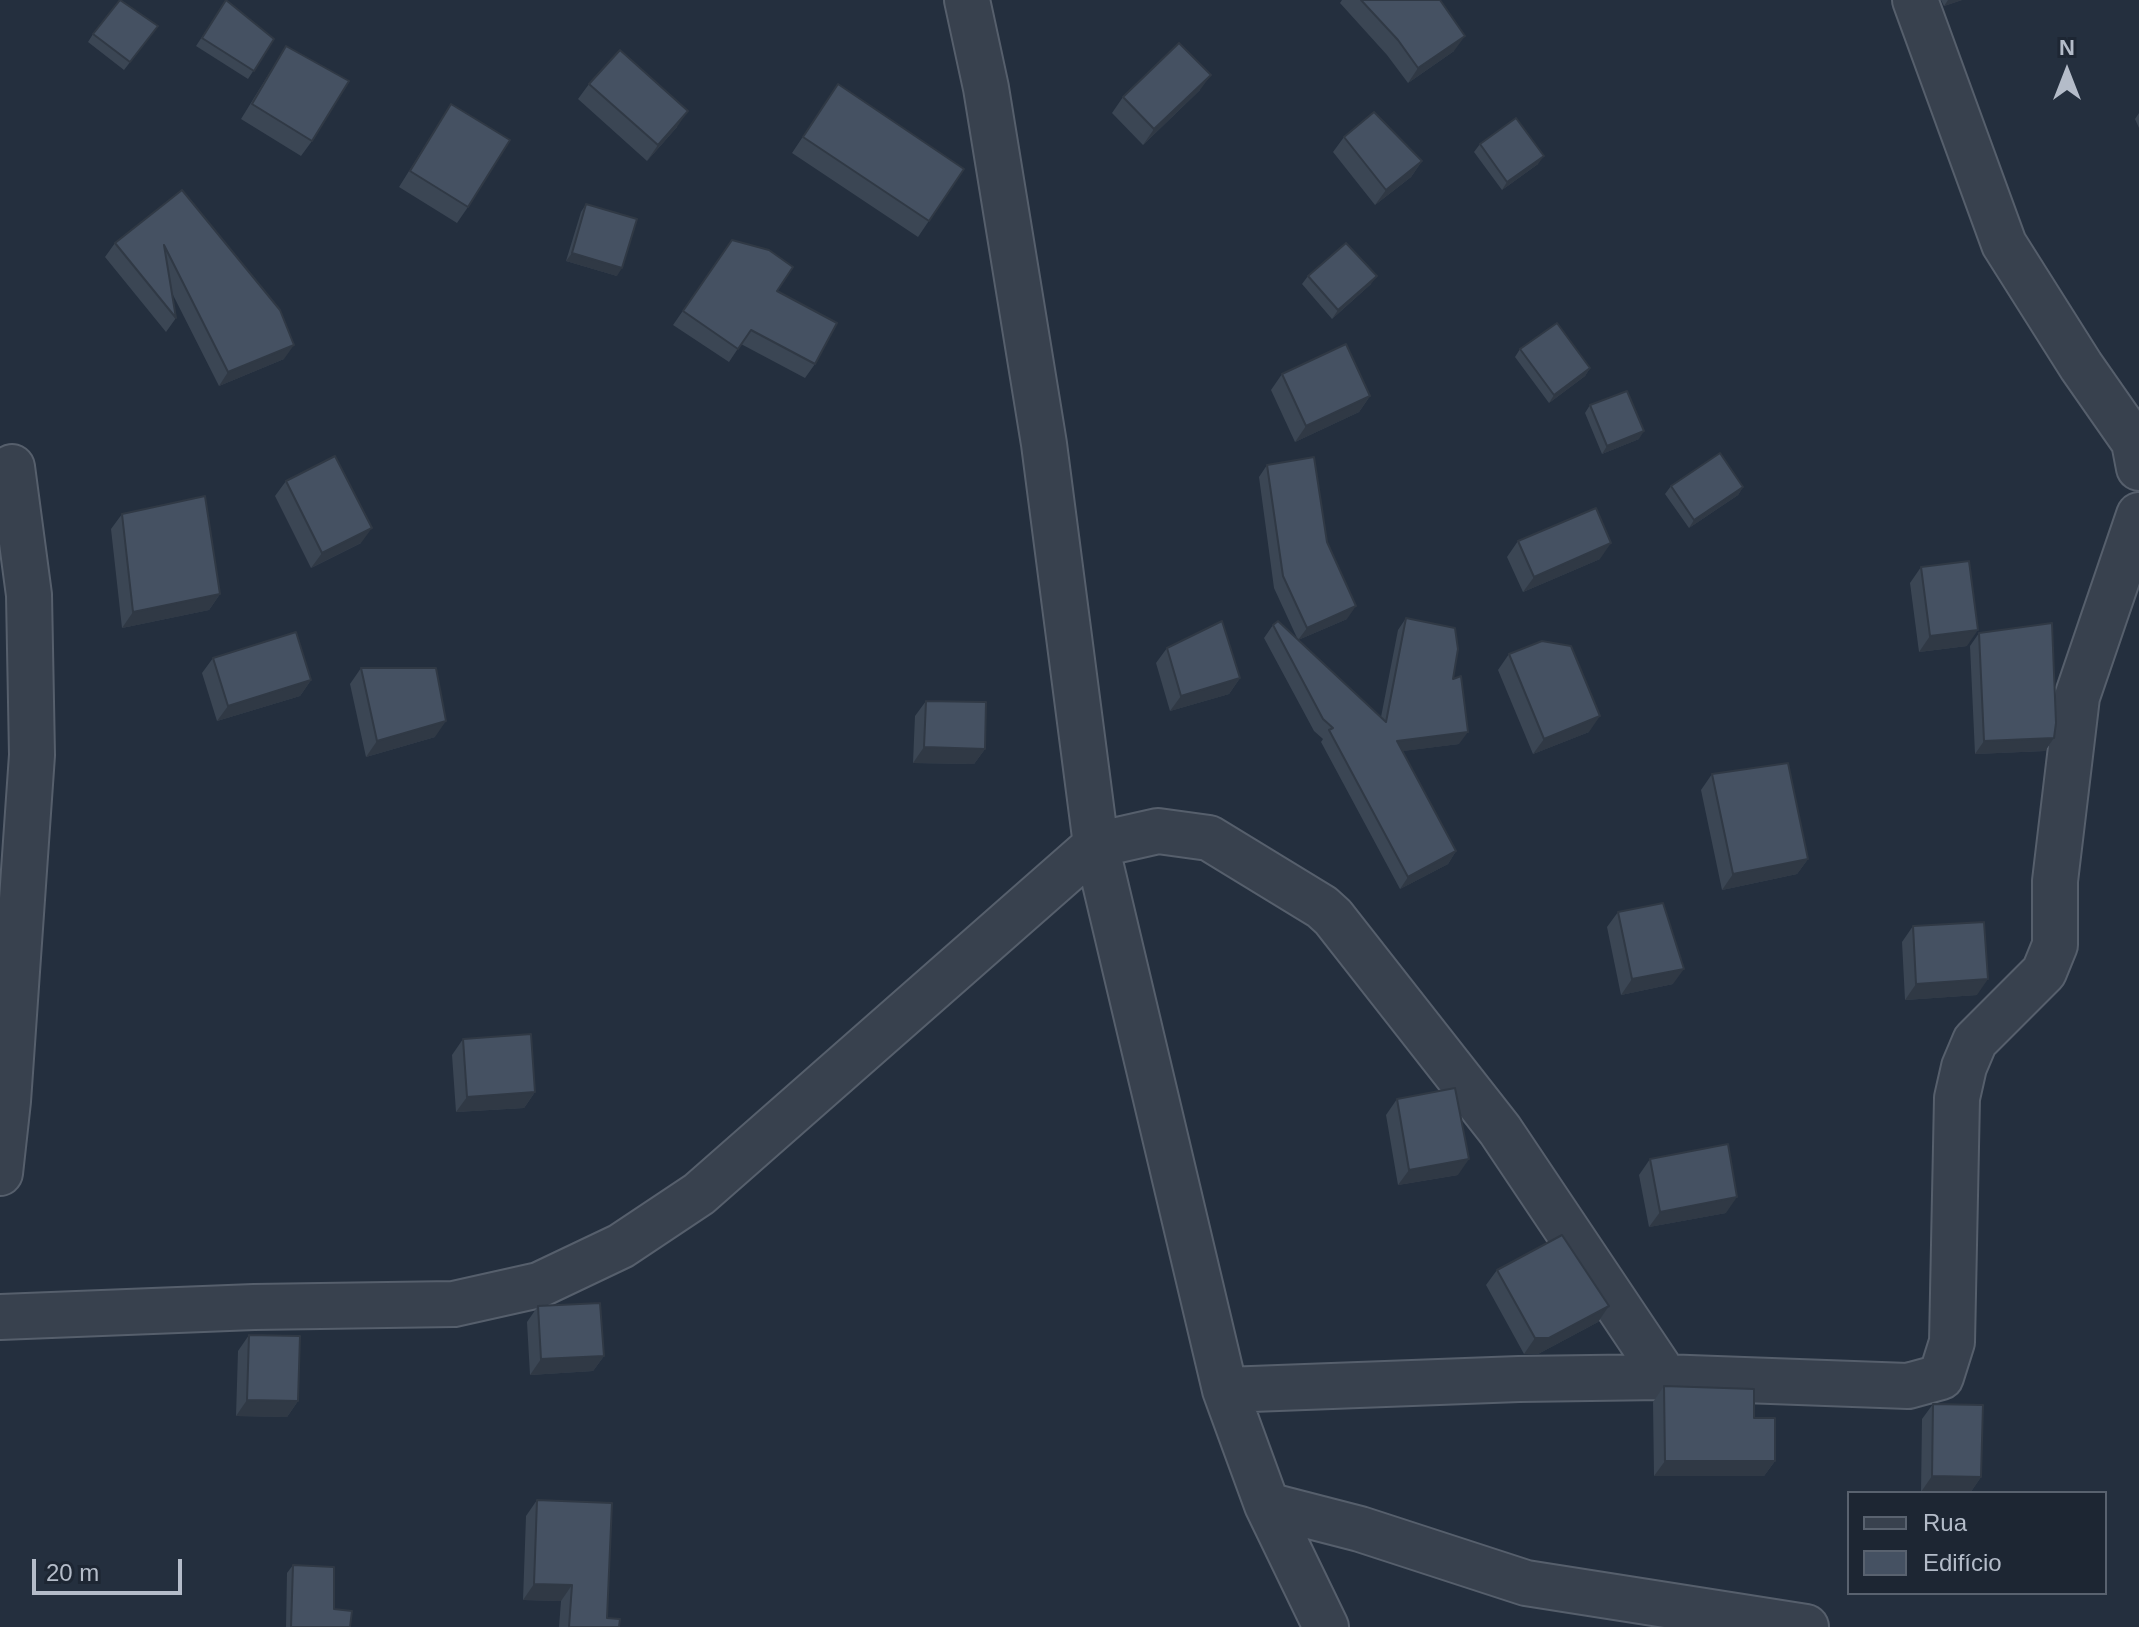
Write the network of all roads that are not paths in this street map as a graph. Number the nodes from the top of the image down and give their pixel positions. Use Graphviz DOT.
graph roads {
  1 [pos="967,0"];
  2 [pos="1915,0"];
  3 [pos="12,467"];
  4 [pos="2139,468"];
  5 [pos="2139,515"];
  6 [pos="1096,845"];
  7 [pos="0,1173"];
  8 [pos="0,1317"];
  9 [pos="1662,1377"];
  10 [pos="1225,1390"];
  11 [pos="1267,1505"];
  12 [pos="1326,1627"];
  13 [pos="1806,1627"];
  1 -- 6 [label="street"];
  2 -- 4 [label="street"];
  3 -- 7 [label="street"];
  5 -- 9 [label="street"];
  6 -- 8 [label="street"];
  6 -- 9 [label="street"];
  6 -- 10 [label="street"];
  9 -- 10 [label="street"];
  10 -- 11 [label="street"];
  11 -- 12 [label="street"];
  11 -- 13 [label="street"];
}
